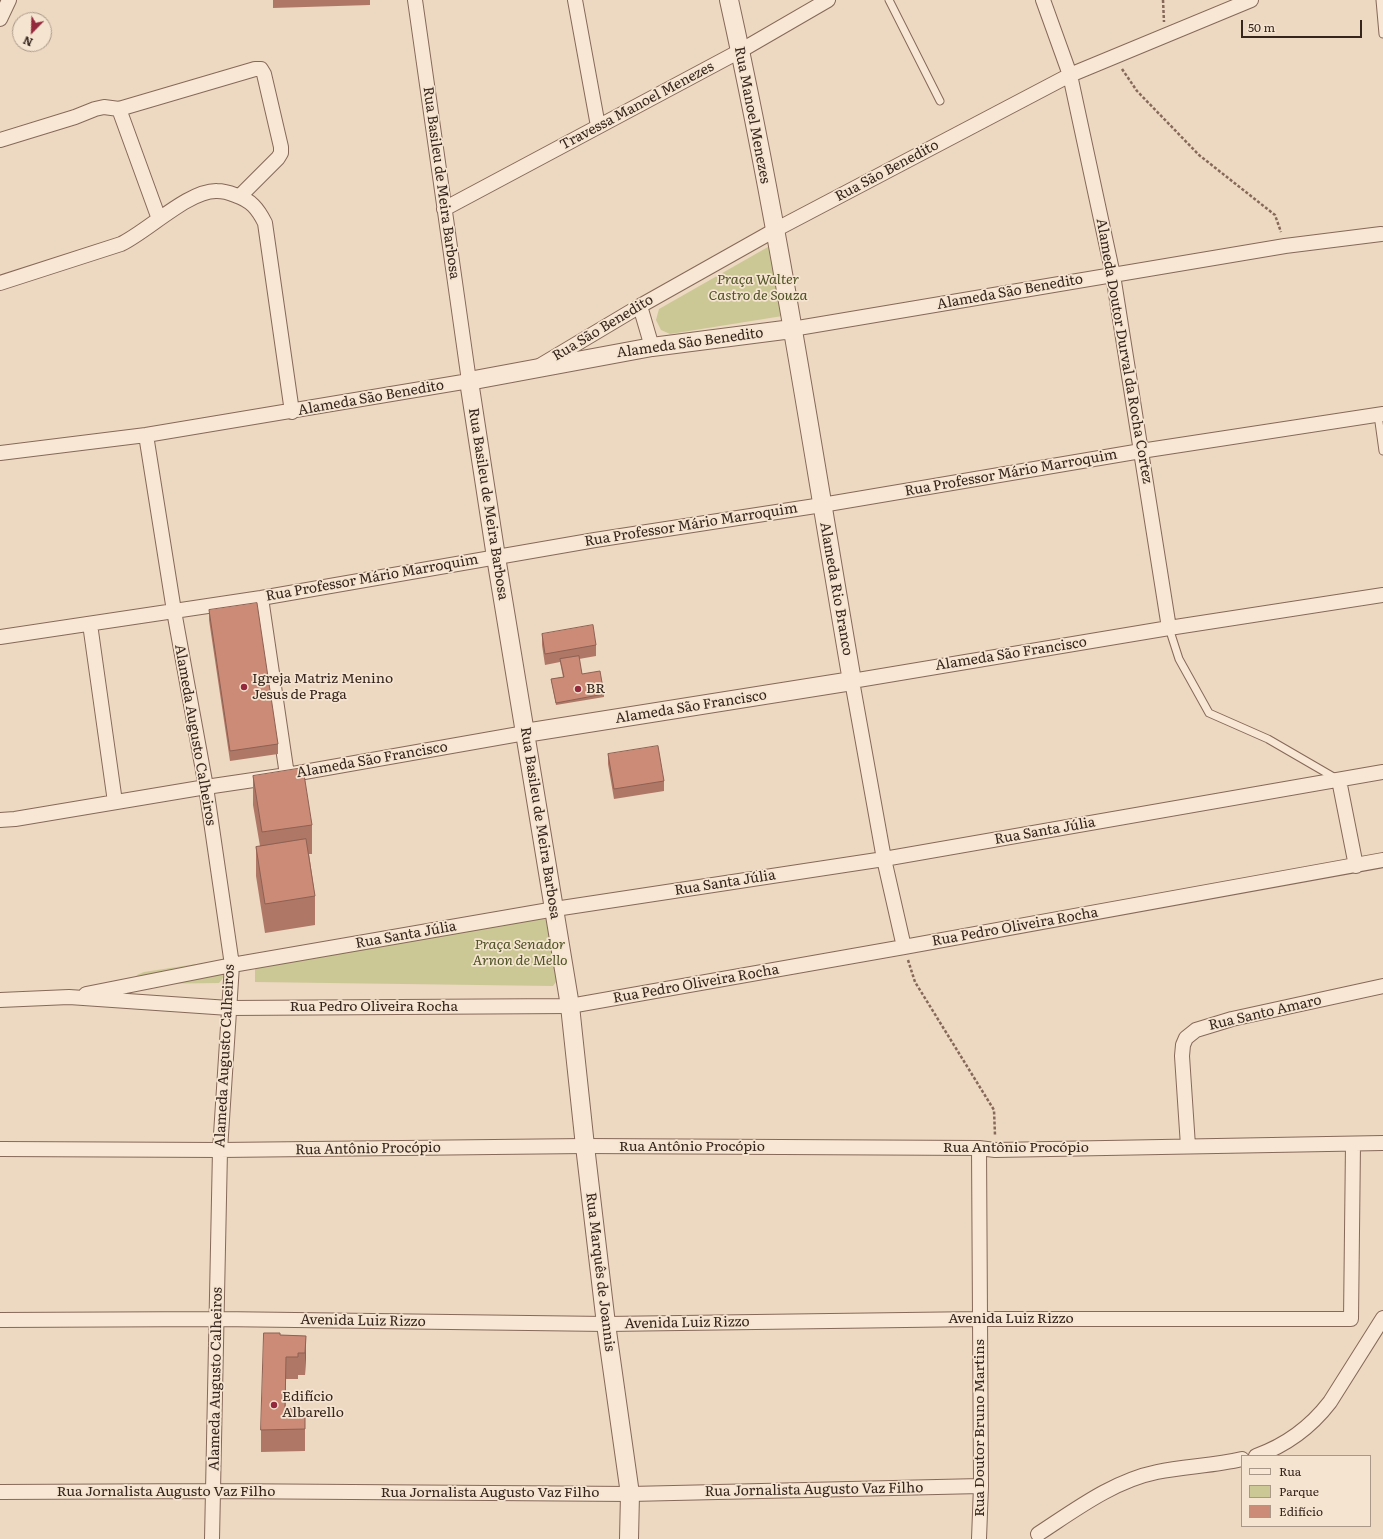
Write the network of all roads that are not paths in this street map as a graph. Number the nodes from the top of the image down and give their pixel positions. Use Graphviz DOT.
graph roads {
  1 [pos="9,0"];
  2 [pos="415,0"];
  3 [pos="575,0"];
  4 [pos="729,0"];
  5 [pos="828,0"];
  6 [pos="889,0"];
  7 [pos="1043,0"];
  8 [pos="1251,0"];
  9 [pos="1380,0"];
  10 [pos="0,19"];
  11 [pos="1383,34"];
  12 [pos="740,51"];
  13 [pos="1070,75"];
  14 [pos="940,101"];
  15 [pos="119,109"];
  16 [pos="598,126"];
  17 [pos="0,140"];
  18 [pos="240,196"];
  19 [pos="444,209"];
  20 [pos="159,219"];
  21 [pos="775,230"];
  22 [pos="1381,234"];
  23 [pos="1114,275"];
  24 [pos="0,283"];
  25 [pos="640,306"];
  26 [pos="792,329"];
  27 [pos="652,346"];
  28 [pos="536,368"];
  29 [pos="468,381"];
  30 [pos="292,412"];
  31 [pos="1381,415"];
  32 [pos="146,435"];
  33 [pos="1141,451"];
  34 [pos="1383,452"];
  35 [pos="0,453"];
  36 [pos="822,505"];
  37 [pos="496,557"];
  38 [pos="1383,595"];
  39 [pos="261,598"];
  40 [pos="174,611"];
  41 [pos="90,624"];
  42 [pos="1169,628"];
  43 [pos="0,637"];
  44 [pos="852,681"];
  45 [pos="525,734"];
  46 [pos="1383,772"];
  47 [pos="287,775"];
  48 [pos="1339,780"];
  49 [pos="206,787"];
  50 [pos="115,802"];
  51 [pos="0,820"];
  52 [pos="884,859"];
  53 [pos="1383,860"];
  54 [pos="1356,866"];
  55 [pos="555,909"];
  56 [pos="904,947"];
  57 [pos="232,965"];
  58 [pos="1383,986"];
  59 [pos="69,998"];
  60 [pos="0,1000"];
  61 [pos="570,1006"];
  62 [pos="230,1008"];
  63 [pos="1383,1143"];
  64 [pos="1353,1144"];
  65 [pos="585,1146"];
  66 [pos="1188,1146"];
  67 [pos="979,1148"];
  68 [pos="0,1149"];
  69 [pos="220,1150"];
  70 [pos="1383,1318"];
  71 [pos="218,1319"];
  72 [pos="980,1319"];
  73 [pos="0,1320"];
  74 [pos="606,1324"];
  75 [pos="1259,1455"];
  76 [pos="1241,1460"];
  77 [pos="981,1486"];
  78 [pos="213,1491"];
  79 [pos="0,1492"];
  80 [pos="630,1494"];
  81 [pos="1038,1534"];
  82 [pos="212,1539"];
  83 [pos="629,1539"];
  84 [pos="979,1539"];
  1 -- 10 [label="street"];
  2 -- 19 [label="street, Rua Basileu de Meira Barbosa"];
  3 -- 16 [label="street"];
  4 -- 12 [label="street, Rua Manoel Menezes"];
  5 -- 12 [label="street, Travessa Manoel Menezes"];
  6 -- 14 [label="lane"];
  7 -- 13 [label="street, Alameda Doutor Durval da Rocha Cortez"];
  8 -- 13 [label="street, Rua São Benedito"];
  9 -- 11 [label="lane"];
  12 -- 16 [label="street, Travessa Manoel Menezes"];
  12 -- 21 [label="street, Rua Manoel Menezes"];
  13 -- 21 [label="street, Rua São Benedito"];
  13 -- 23 [label="street, Alameda Doutor Durval da Rocha Cortez"];
  15 -- 17 [label="street"];
  15 -- 18 [label="street"];
  15 -- 20 [label="street"];
  16 -- 19 [label="street, Travessa Manoel Menezes"];
  18 -- 20 [label="street"];
  18 -- 30 [label="street"];
  19 -- 29 [label="street, Rua Basileu de Meira Barbosa"];
  20 -- 24 [label="street"];
  21 -- 25 [label="street, Rua São Benedito"];
  21 -- 26 [label="street, Alameda Rio Branco"];
  22 -- 23 [label="street, Alameda São Benedito"];
  23 -- 26 [label="street, Alameda São Benedito"];
  23 -- 33 [label="street, Alameda Doutor Durval da Rocha Cortez"];
  25 -- 27 [label="street"];
  25 -- 28 [label="street, Rua São Benedito"];
  26 -- 27 [label="street, Alameda São Benedito"];
  26 -- 36 [label="street, Alameda Rio Branco"];
  27 -- 28 [label="street, Alameda São Benedito"];
  28 -- 29 [label="street, Alameda São Benedito"];
  29 -- 30 [label="street, Alameda São Benedito"];
  29 -- 37 [label="street, Rua Basileu de Meira Barbosa"];
  30 -- 32 [label="street, Alameda São Benedito"];
  31 -- 33 [label="street, Rua Professor Mário Marroquim"];
  31 -- 34 [label="lane"];
  32 -- 35 [label="street, Alameda São Benedito"];
  32 -- 40 [label="street, Alameda Augusto Calheiros"];
  33 -- 36 [label="street, Rua Professor Mário Marroquim"];
  33 -- 42 [label="street, Alameda Doutor Durval da Rocha Cortez"];
  36 -- 37 [label="street, Rua Professor Mário Marroquim"];
  36 -- 44 [label="street, Alameda Rio Branco"];
  37 -- 39 [label="street, Rua Professor Mário Marroquim"];
  37 -- 45 [label="street, Rua Basileu de Meira Barbosa"];
  38 -- 42 [label="street, Alameda São Francisco"];
  39 -- 40 [label="street, Rua Professor Mário Marroquim"];
  39 -- 47 [label="street"];
  40 -- 41 [label="street, Rua Professor Mário Marroquim"];
  40 -- 49 [label="street, Alameda Augusto Calheiros"];
  41 -- 43 [label="street, Rua Professor Mário Marroquim"];
  41 -- 50 [label="street"];
  42 -- 44 [label="street, Alameda São Francisco"];
  42 -- 48 [label="lane"];
  44 -- 45 [label="street, Alameda São Francisco"];
  44 -- 52 [label="street, Alameda Rio Branco"];
  45 -- 47 [label="street, Alameda São Francisco"];
  45 -- 55 [label="street, Rua Basileu de Meira Barbosa"];
  46 -- 48 [label="street, Rua Santa Júlia"];
  47 -- 49 [label="street, Alameda São Francisco"];
  48 -- 52 [label="street, Rua Santa Júlia"];
  48 -- 54 [label="street"];
  49 -- 50 [label="street, Alameda São Francisco"];
  49 -- 57 [label="street, Alameda Augusto Calheiros"];
  50 -- 51 [label="street, Alameda São Francisco"];
  52 -- 55 [label="street, Rua Santa Júlia"];
  52 -- 56 [label="street, Alameda Rio Branco"];
  53 -- 54 [label="street, Rua Pedro Oliveira Rocha"];
  54 -- 56 [label="street, Rua Pedro Oliveira Rocha"];
  55 -- 57 [label="street, Rua Santa Júlia"];
  55 -- 61 [label="street, Rua Basileu de Meira Barbosa"];
  56 -- 61 [label="street, Rua Pedro Oliveira Rocha"];
  57 -- 59 [label="street, Rua Santa Júlia"];
  57 -- 62 [label="street, Alameda Augusto Calheiros"];
  58 -- 66 [label="street, Rua Santo Amaro"];
  59 -- 60 [label="street, Rua Pedro Oliveira Rocha"];
  59 -- 62 [label="street, Rua Pedro Oliveira Rocha"];
  61 -- 62 [label="street, Rua Pedro Oliveira Rocha"];
  61 -- 65 [label="street, Rua Marquês de Joannis"];
  62 -- 69 [label="street, Alameda Augusto Calheiros"];
  63 -- 64 [label="street, Rua Antônio Procópio"];
  64 -- 66 [label="street, Rua Antônio Procópio"];
  64 -- 72 [label="street, Avenida Luiz Rizzo"];
  65 -- 67 [label="street, Rua Antônio Procópio"];
  65 -- 69 [label="street, Rua Antônio Procópio"];
  65 -- 74 [label="street, Rua Marquês de Joannis"];
  66 -- 67 [label="street, Rua Antônio Procópio"];
  67 -- 72 [label="street, Rua Doutor Bruno Martins"];
  68 -- 69 [label="street, Rua Antônio Procópio"];
  69 -- 71 [label="street, Alameda Augusto Calheiros"];
  70 -- 75 [label="street"];
  71 -- 73 [label="street, Avenida Luiz Rizzo"];
  71 -- 74 [label="street, Avenida Luiz Rizzo"];
  71 -- 78 [label="street, Alameda Augusto Calheiros"];
  72 -- 74 [label="street, Avenida Luiz Rizzo"];
  72 -- 77 [label="street, Rua Doutor Bruno Martins"];
  74 -- 80 [label="street, Rua Marquês de Joannis"];
  76 -- 81 [label="street"];
  77 -- 80 [label="street, Rua Jornalista Augusto Vaz Filho"];
  77 -- 84 [label="street, Rua Doutor Bruno Martins"];
  78 -- 79 [label="street, Rua Jornalista Augusto Vaz Filho"];
  78 -- 80 [label="street, Rua Jornalista Augusto Vaz Filho"];
  78 -- 82 [label="street, Alameda Augusto Calheiros"];
  80 -- 83 [label="street, Rua Marquês de Joannis"];
}
